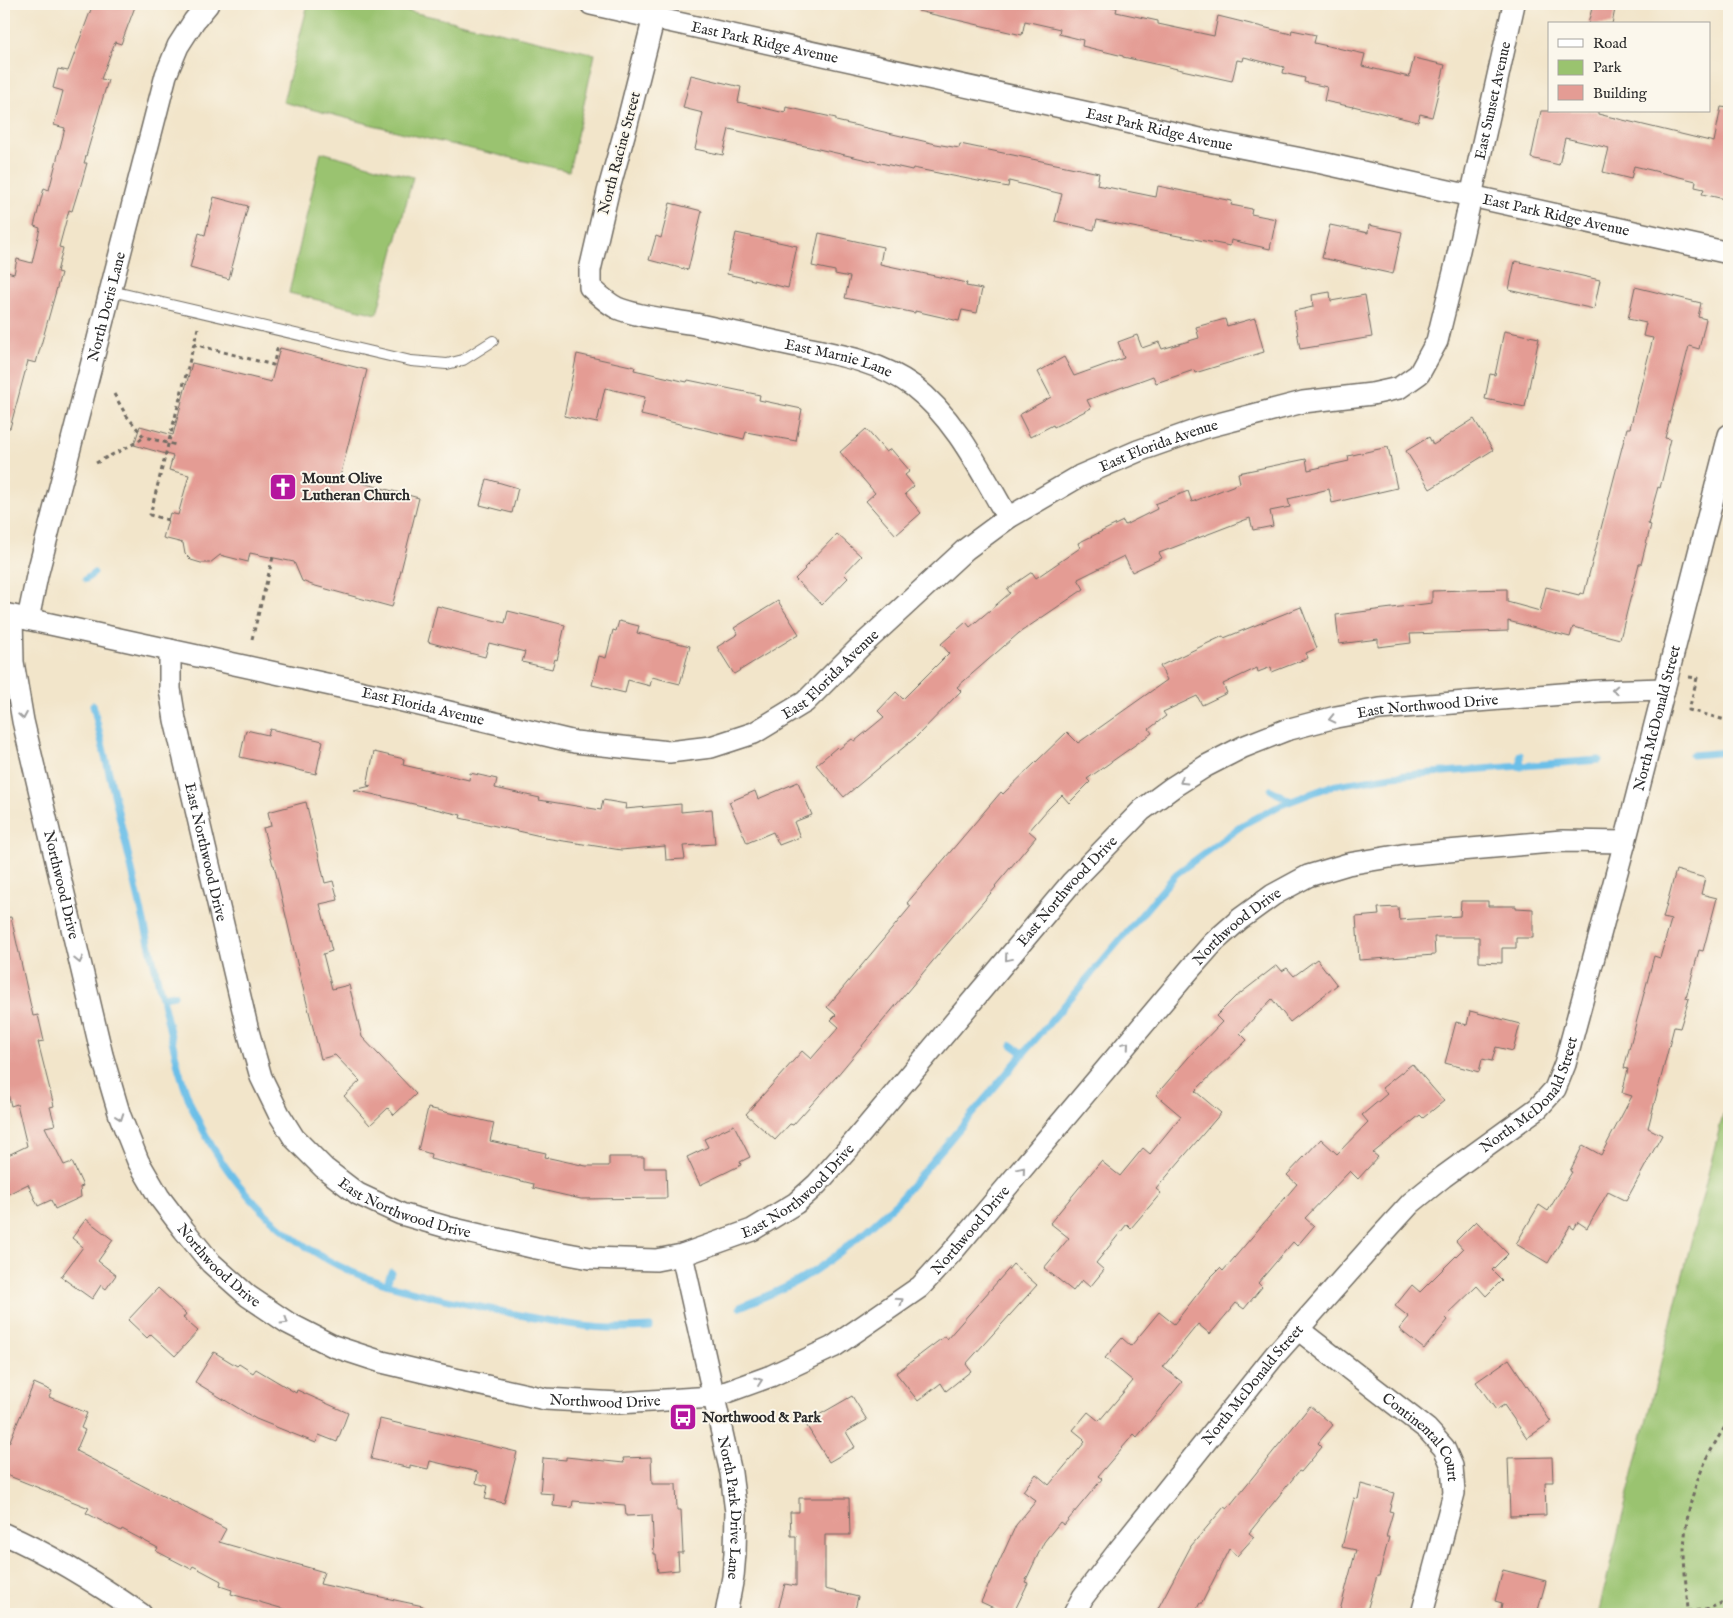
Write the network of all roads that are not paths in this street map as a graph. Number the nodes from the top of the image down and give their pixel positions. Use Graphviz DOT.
graph roads {
  1 [pos="208,4"];
  2 [pos="591,4"];
  3 [pos="1514,4"];
  4 [pos="656,11"];
  5 [pos="1471,197"];
  6 [pos="1729,253"];
  7 [pos="111,291"];
  8 [pos="603,299"];
  9 [pos="493,341"];
  10 [pos="1729,435"];
  11 [pos="1008,518"];
  12 [pos="15,616"];
  13 [pos="170,650"];
  14 [pos="1664,689"];
  15 [pos="1625,842"];
  16 [pos="682,1255"];
  17 [pos="1299,1330"];
  18 [pos="713,1397"];
  19 [pos="4,1534"];
  20 [pos="136,1613"];
  21 [pos="726,1614"];
  22 [pos="1074,1614"];
  23 [pos="1422,1614"];
  1 -- 7 [label="street, North Doris Lane"];
  2 -- 4 [label="street, East Park Ridge Avenue"];
  3 -- 5 [label="street, East Sunset Avenue"];
  4 -- 5 [label="street, East Park Ridge Avenue"];
  4 -- 8 [label="street, North Racine Street"];
  5 -- 6 [label="street, East Park Ridge Avenue"];
  5 -- 11 [label="street, East Florida Avenue"];
  7 -- 9 [label="lane"];
  7 -- 12 [label="street, North Doris Lane"];
  8 -- 11 [label="street, East Marnie Lane"];
  10 -- 14 [label="street, North McDonald Street"];
  11 -- 13 [label="street, East Florida Avenue"];
  12 -- 13 [label="street, East Florida Avenue"];
  12 -- 18 [label="street, Northwood Drive, one-way"];
  13 -- 16 [label="street, East Northwood Drive"];
  14 -- 15 [label="street, North McDonald Street"];
  14 -- 16 [label="street, East Northwood Drive, one-way"];
  15 -- 17 [label="street, North McDonald Street"];
  18 -- 15 [label="street, Northwood Drive, one-way"];
  16 -- 18 [label="street, North Park Drive Lane"];
  17 -- 22 [label="street, North McDonald Street"];
  17 -- 23 [label="street, Continental Court"];
  18 -- 21 [label="street, North Park Drive Lane"];
  19 -- 20 [label="street"];
}
